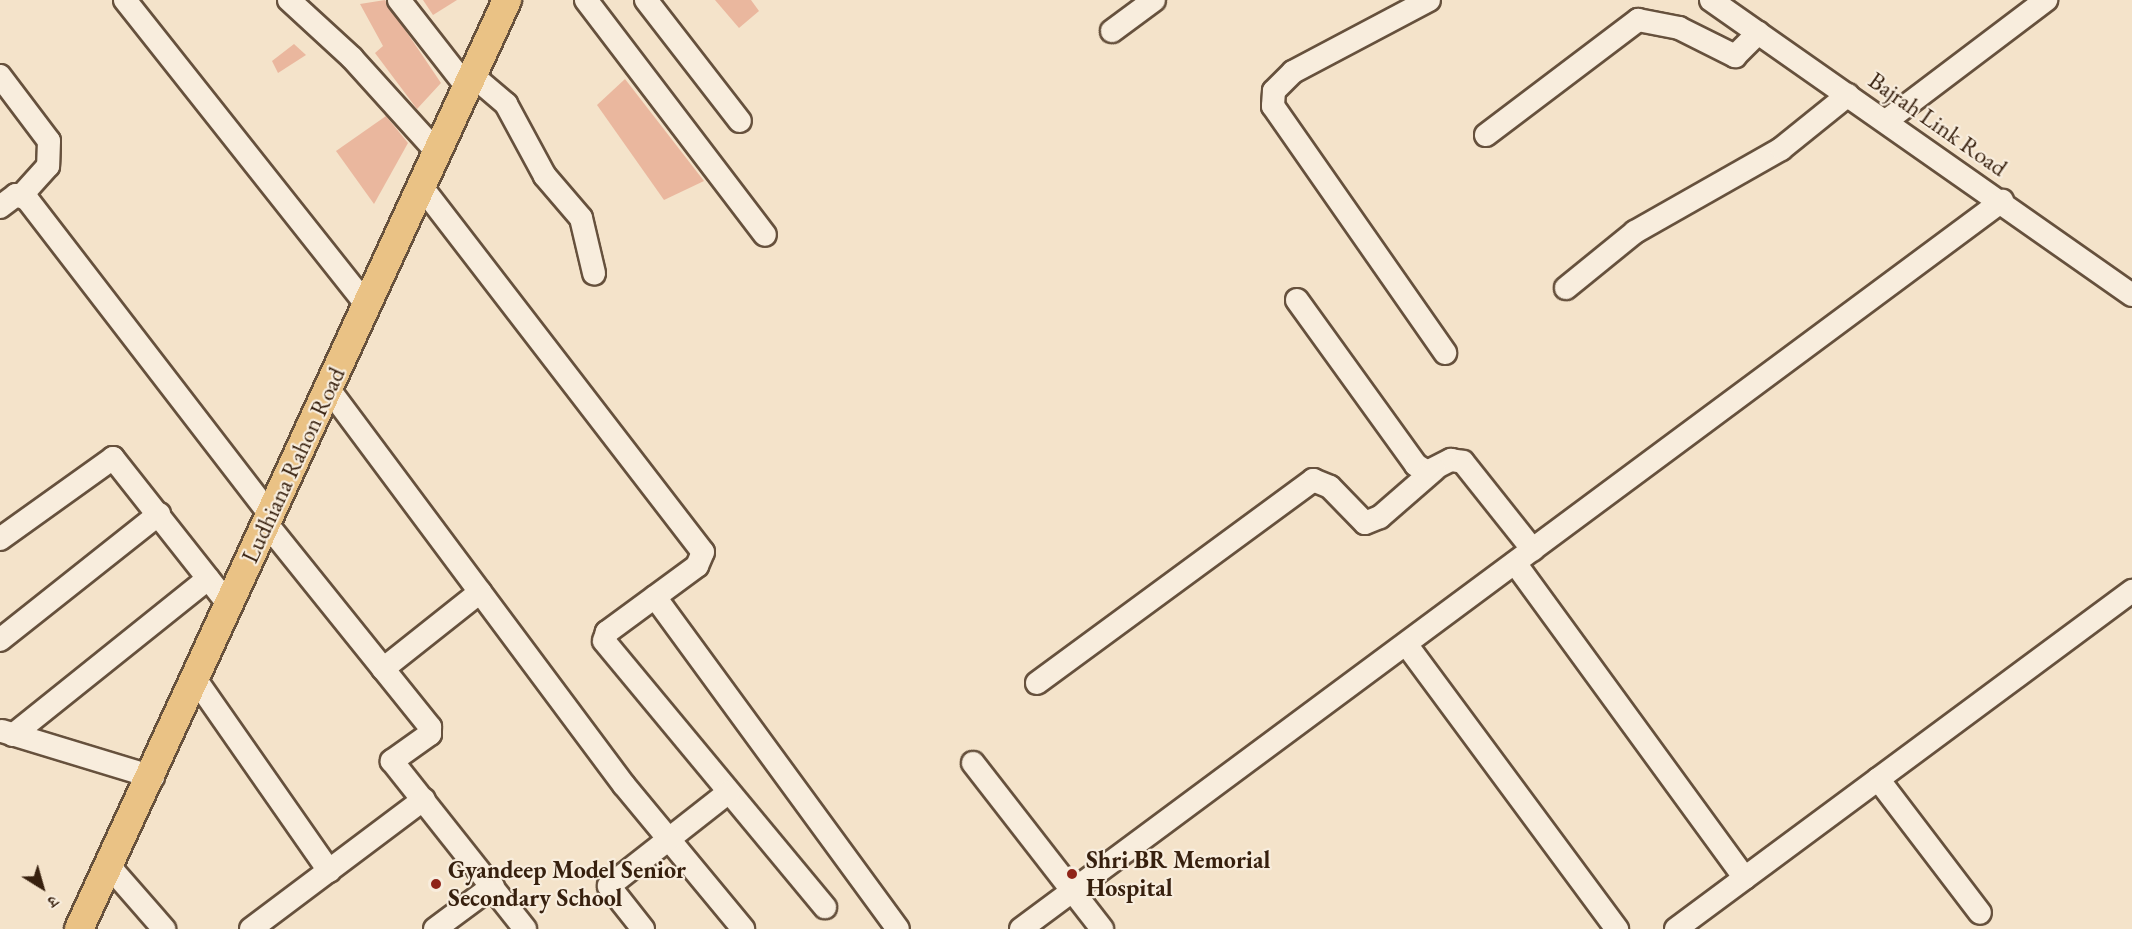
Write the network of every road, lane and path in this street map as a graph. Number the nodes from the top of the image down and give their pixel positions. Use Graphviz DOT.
graph roads {
  1 [pos="124,0"];
  2 [pos="289,0"];
  3 [pos="399,0"];
  4 [pos="586,0"];
  5 [pos="646,0"];
  6 [pos="1154,0"];
  7 [pos="1429,0"];
  8 [pos="1711,0"];
  9 [pos="2046,0"];
  10 [pos="505,1"];
  11 [pos="1112,31"];
  12 [pos="1758,33"];
  13 [pos="0,76"];
  14 [pos="470,81"];
  15 [pos="1848,95"];
  16 [pos="740,121"];
  17 [pos="1886,121"];
  18 [pos="1486,135"];
  19 [pos="437,152"];
  20 [pos="421,186"];
  21 [pos="23,194"];
  22 [pos="2002,201"];
  23 [pos="0,207"];
  24 [pos="765,235"];
  25 [pos="594,273"];
  26 [pos="2128,286"];
  27 [pos="1566,288"];
  28 [pos="1297,300"];
  29 [pos="367,305"];
  30 [pos="1445,353"];
  31 [pos="328,388"];
  32 [pos="1434,470"];
  33 [pos="159,514"];
  34 [pos="268,519"];
  35 [pos="0,539"];
  36 [pos="1524,557"];
  37 [pos="208,579"];
  38 [pos="2132,591"];
  39 [pos="480,592"];
  40 [pos="655,597"];
  41 [pos="229,605"];
  42 [pos="0,640"];
  43 [pos="1406,644"];
  44 [pos="383,669"];
  45 [pos="196,680"];
  46 [pos="1037,683"];
  47 [pos="7,733"];
  48 [pos="973,763"];
  49 [pos="153,777"];
  50 [pos="1878,779"];
  51 [pos="729,792"];
  52 [pos="424,799"];
  53 [pos="667,838"];
  54 [pos="110,866"];
  55 [pos="329,872"];
  56 [pos="1744,878"];
  57 [pos="494,886"];
  58 [pos="1072,891"];
  59 [pos="825,907"];
  60 [pos="1980,913"];
  61 [pos="79,929"];
  62 [pos="164,929"];
  63 [pos="251,929"];
  64 [pos="435,929"];
  65 [pos="525,929"];
  66 [pos="642,929"];
  67 [pos="743,929"];
  68 [pos="898,929"];
  69 [pos="1021,929"];
  70 [pos="1102,929"];
  71 [pos="1617,929"];
  72 [pos="1676,929"];
  1 -- 29 [label="street"];
  2 -- 19 [label="street"];
  3 -- 14 [label="street"];
  4 -- 24 [label="street"];
  5 -- 16 [label="street"];
  6 -- 11 [label="street"];
  7 -- 30 [label="street"];
  8 -- 12 [label="street, Bajrah Link Road"];
  9 -- 17 [label="street"];
  10 -- 14 [label="main road, Ludhiana Rahon Road"];
  12 -- 15 [label="street, Bajrah Link Road"];
  12 -- 18 [label="street"];
  13 -- 21 [label="street"];
  14 -- 19 [label="main road, Ludhiana Rahon Road"];
  14 -- 25 [label="street"];
  15 -- 17 [label="street, Bajrah Link Road"];
  15 -- 27 [label="street"];
  17 -- 22 [label="street, Bajrah Link Road"];
  19 -- 20 [label="main road, Ludhiana Rahon Road"];
  20 -- 29 [label="main road, Ludhiana Rahon Road"];
  20 -- 40 [label="street"];
  21 -- 23 [label="street"];
  21 -- 34 [label="street"];
  22 -- 26 [label="street, Bajrah Link Road"];
  22 -- 36 [label="street"];
  28 -- 32 [label="street"];
  29 -- 31 [label="main road, Ludhiana Rahon Road"];
  31 -- 34 [label="main road, Ludhiana Rahon Road"];
  31 -- 39 [label="street"];
  32 -- 36 [label="street"];
  32 -- 46 [label="street"];
  33 -- 35 [label="street"];
  33 -- 37 [label="street"];
  33 -- 42 [label="street"];
  34 -- 41 [label="main road, Ludhiana Rahon Road"];
  34 -- 44 [label="street"];
  36 -- 43 [label="street"];
  36 -- 56 [label="street"];
  37 -- 41 [label="street"];
  37 -- 47 [label="street"];
  38 -- 50 [label="street"];
  39 -- 44 [label="street"];
  39 -- 53 [label="street"];
  40 -- 51 [label="street"];
  40 -- 68 [label="street"];
  41 -- 45 [label="main road, Ludhiana Rahon Road"];
  43 -- 58 [label="street"];
  43 -- 71 [label="street"];
  44 -- 52 [label="street"];
  45 -- 49 [label="main road, Ludhiana Rahon Road"];
  45 -- 55 [label="street"];
  47 -- 49 [label="street"];
  48 -- 58 [label="street"];
  49 -- 54 [label="main road, Ludhiana Rahon Road"];
  50 -- 56 [label="street"];
  50 -- 60 [label="street"];
  51 -- 53 [label="street"];
  51 -- 59 [label="street"];
  52 -- 55 [label="street"];
  52 -- 57 [label="street"];
  53 -- 66 [label="street"];
  53 -- 67 [label="street"];
  54 -- 61 [label="main road, Ludhiana Rahon Road"];
  54 -- 62 [label="street"];
  55 -- 63 [label="street"];
  56 -- 72 [label="street"];
  57 -- 64 [label="street"];
  57 -- 65 [label="street"];
  58 -- 69 [label="street"];
  58 -- 70 [label="street"];
}
